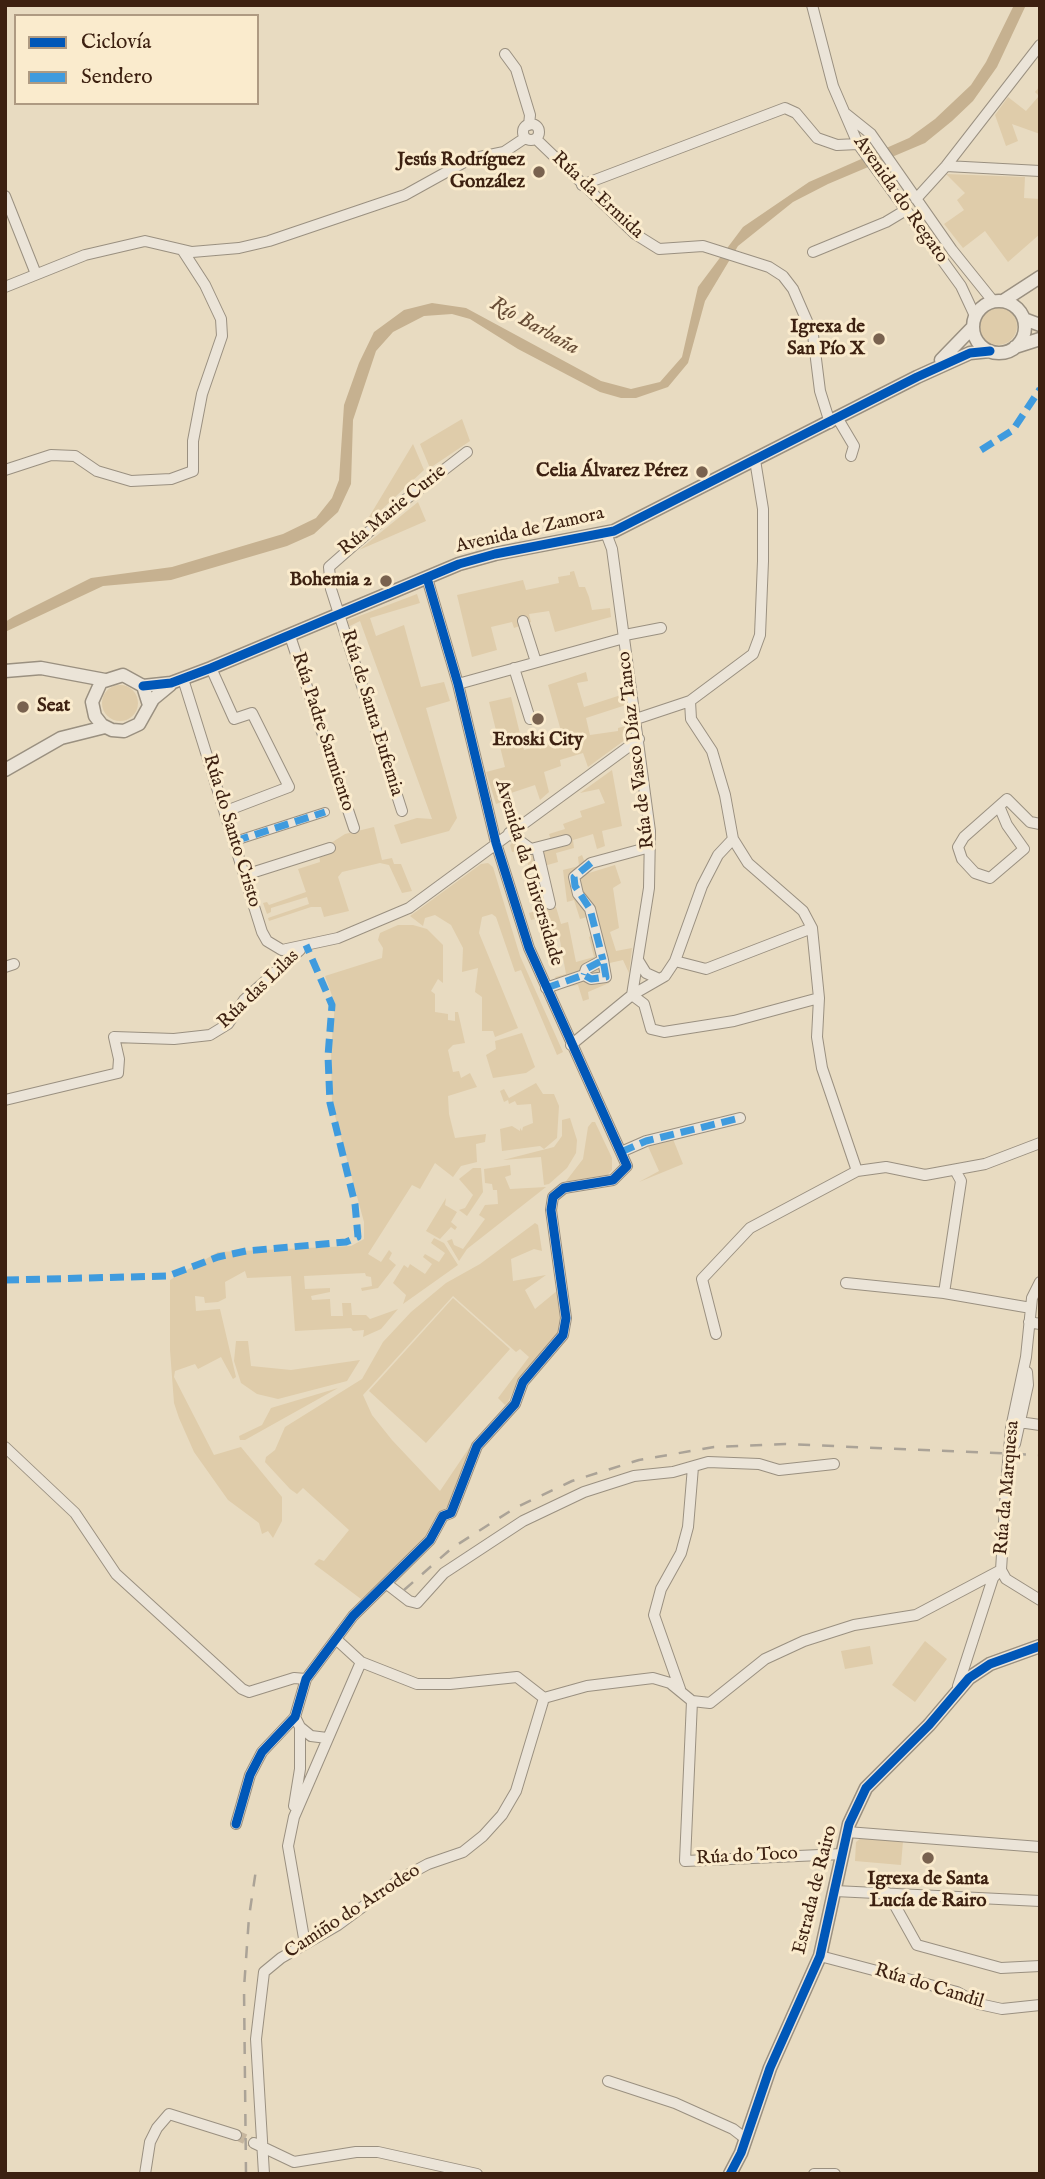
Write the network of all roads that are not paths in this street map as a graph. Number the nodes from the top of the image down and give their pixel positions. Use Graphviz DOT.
graph roads {
  1 [pos="812,5"];
  2 [pos="1040,45"];
  3 [pos="505,54"];
  4 [pos="843,112"];
  5 [pos="531,138"];
  6 [pos="858,144"];
  7 [pos="946,166"];
  8 [pos="1039,171"];
  9 [pos="582,185"];
  10 [pos="5,196"];
  11 [pos="916,199"];
  12 [pos="906,210"];
  13 [pos="183,251"];
  14 [pos="813,252"];
  15 [pos="36,274"];
  16 [pos="1040,277"];
  17 [pos="5,287"];
  18 [pos="1027,288"];
  19 [pos="998,301"];
  20 [pos="1022,315"];
  21 [pos="974,322"];
  22 [pos="1040,325"];
  23 [pos="1040,339"];
  24 [pos="1015,347"];
  25 [pos="990,351"];
  26 [pos="917,377"];
  27 [pos="834,421"];
  28 [pos="467,452"];
  29 [pos="850,456"];
  30 [pos="755,460"];
  31 [pos="5,470"];
  32 [pos="606,533"];
  33 [pos="427,578"];
  34 [pos="341,615"];
  35 [pos="523,621"];
  36 [pos="661,628"];
  37 [pos="290,636"];
  38 [pos="624,637"];
  39 [pos="536,662"];
  40 [pos="211,668"];
  41 [pos="514,668"];
  42 [pos="5,671"];
  43 [pos="71,675"];
  44 [pos="105,680"];
  45 [pos="177,681"];
  46 [pos="458,684"];
  47 [pos="143,686"];
  48 [pos="94,694"];
  49 [pos="690,701"];
  50 [pos="149,705"];
  51 [pos="93,709"];
  52 [pos="530,719"];
  53 [pos="636,719"];
  54 [pos="105,727"];
  55 [pos="61,738"];
  56 [pos="639,739"];
  57 [pos="5,770"];
  58 [pos="999,806"];
  59 [pos="226,811"];
  60 [pos="402,811"];
  61 [pos="325,812"];
  62 [pos="1040,824"];
  63 [pos="354,828"];
  64 [pos="509,833"];
  65 [pos="733,839"];
  66 [pos="566,840"];
  67 [pos="235,841"];
  68 [pos="496,843"];
  69 [pos="650,847"];
  70 [pos="330,848"];
  71 [pos="537,848"];
  72 [pos="245,875"];
  73 [pos="550,904"];
  74 [pos="812,928"];
  75 [pos="306,946"];
  76 [pos="603,960"];
  77 [pos="638,960"];
  78 [pos="675,961"];
  79 [pos="584,975"];
  80 [pos="657,978"];
  81 [pos="546,988"];
  82 [pos="632,995"];
  83 [pos="819,998"];
  84 [pos="571,1045"];
  85 [pos="5,1100"];
  86 [pos="740,1118"];
  87 [pos="1040,1143"];
  88 [pos="621,1152"];
  89 [pos="955,1170"];
  90 [pos="858,1171"];
  91 [pos="1040,1282"];
  92 [pos="846,1283"];
  93 [pos="944,1293"];
  94 [pos="1031,1308"];
  95 [pos="1034,1323"];
  96 [pos="716,1334"];
  97 [pos="1015,1425"];
  98 [pos="1040,1425"];
  99 [pos="1015,1444"];
  100 [pos="5,1447"];
  101 [pos="834,1464"];
  102 [pos="692,1467"];
  103 [pos="1001,1570"];
  104 [pos="387,1584"];
  105 [pos="1040,1600"];
  106 [pos="337,1640"];
  107 [pos="1040,1646"];
  108 [pos="361,1662"];
  109 [pos="306,1679"];
  110 [pos="680,1689"];
  111 [pos="955,1691"];
  112 [pos="544,1698"];
  113 [pos="692,1701"];
  114 [pos="297,1722"];
  115 [pos="327,1738"];
  116 [pos="294,1816"];
  117 [pos="236,1824"];
  118 [pos="847,1832"];
  119 [pos="1040,1847"];
  120 [pos="843,1854"];
  121 [pos="835,1891"];
  122 [pos="888,1893"];
  123 [pos="1040,1901"];
  124 [pos="305,1944"];
  125 [pos="820,1955"];
  126 [pos="1040,1966"];
  127 [pos="1040,2006"];
  128 [pos="608,2081"];
  129 [pos="236,2135"];
  130 [pos="746,2139"];
  131 [pos="254,2143"];
  132 [pos="265,2149"];
  133 [pos="145,2174"];
  134 [pos="264,2174"];
  135 [pos="477,2174"];
  136 [pos="730,2174"];
  137 [pos="814,2174"];
  138 [pos="835,2174"];
  1 -- 4 [label="street"];
  2 -- 7 [label="street"];
  3 -- 5 [label="street, Rúa da Ermida"];
  4 -- 6 [label="street, Avenida do Regato"];
  4 -- 11 [label="street, Avenida do Regato"];
  5 -- 9 [label="street, Rúa da Ermida"];
  5 -- 13 [label="street"];
  6 -- 9 [label="street"];
  6 -- 12 [label="street, Avenida do Regato"];
  7 -- 8 [label="street"];
  7 -- 11 [label="street"];
  9 -- 27 [label="street, Rúa da Ermida"];
  10 -- 15 [label="street"];
  11 -- 19 [label="street, Avenida do Regato"];
  12 -- 14 [label="street"];
  12 -- 21 [label="street, Avenida do Regato"];
  13 -- 15 [label="street"];
  13 -- 31 [label="street"];
  15 -- 17 [label="street"];
  16 -- 18 [label="street"];
  18 -- 19 [label="street"];
  18 -- 20 [label="street"];
  19 -- 20 [label="street"];
  19 -- 21 [label="street"];
  20 -- 22 [label="street"];
  20 -- 24 [label="street"];
  21 -- 25 [label="street"];
  21 -- 26 [label="street, Avenida de Zamora"];
  23 -- 24 [label="street"];
  24 -- 25 [label="street"];
  25 -- 26 [label="street, Avenida de Zamora"];
  26 -- 27 [label="street, Avenida de Zamora"];
  27 -- 29 [label="street"];
  27 -- 30 [label="street, Avenida de Zamora"];
  28 -- 34 [label="street, Rúa Marie Curie"];
  30 -- 32 [label="street, Avenida de Zamora"];
  30 -- 49 [label="street"];
  32 -- 33 [label="street, Avenida de Zamora"];
  32 -- 38 [label="street, Rúa de Vasco Díaz Tanco"];
  33 -- 34 [label="street, Avenida de Zamora"];
  33 -- 46 [label="street, Avenida da Universidade"];
  34 -- 37 [label="street, Avenida de Zamora"];
  34 -- 60 [label="street, Rúa de Santa Eufemia"];
  35 -- 39 [label="street"];
  36 -- 38 [label="street, Rúa de Vasco Díaz Tanco"];
  37 -- 40 [label="street, Avenida de Zamora"];
  37 -- 63 [label="street, Rúa Padre Sarmiento"];
  38 -- 39 [label="street"];
  38 -- 53 [label="street, Rúa de Vasco Díaz Tanco"];
  39 -- 41 [label="street"];
  40 -- 45 [label="street, Avenida de Zamora"];
  40 -- 59 [label="street"];
  41 -- 46 [label="street"];
  41 -- 52 [label="street"];
  42 -- 43 [label="street, Avenida de Zamora"];
  43 -- 44 [label="street, Avenida de Zamora"];
  43 -- 48 [label="street"];
  44 -- 47 [label="street, Avenida de Zamora"];
  44 -- 48 [label="street"];
  45 -- 47 [label="street, Avenida de Zamora"];
  45 -- 50 [label="street, Avenida de Zamora"];
  45 -- 59 [label="street, Rúa do Santo Cristo"];
  46 -- 68 [label="street, Avenida da Universidade"];
  47 -- 50 [label="street"];
  48 -- 51 [label="street"];
  49 -- 53 [label="street"];
  49 -- 65 [label="street"];
  50 -- 54 [label="street, Avenida de Zamora"];
  51 -- 54 [label="street"];
  51 -- 55 [label="street"];
  53 -- 56 [label="street, Rúa de Vasco Díaz Tanco"];
  54 -- 55 [label="street"];
  55 -- 57 [label="street"];
  56 -- 64 [label="street"];
  56 -- 69 [label="street, Rúa de Vasco Díaz Tanco"];
  58 -- 58 [label="street"];
  58 -- 62 [label="street"];
  59 -- 67 [label="street, Rúa do Santo Cristo"];
  61 -- 67 [label="street"];
  64 -- 68 [label="street"];
  64 -- 71 [label="street"];
  65 -- 74 [label="street"];
  65 -- 78 [label="street"];
  66 -- 71 [label="street"];
  67 -- 72 [label="street, Rúa do Santo Cristo"];
  68 -- 75 [label="street"];
  68 -- 81 [label="street, Avenida da Universidade"];
  69 -- 76 [label="street"];
  69 -- 77 [label="street, Rúa de Vasco Díaz Tanco"];
  70 -- 72 [label="street"];
  71 -- 73 [label="street"];
  72 -- 75 [label="street, Rúa do Santo Cristo"];
  74 -- 78 [label="street"];
  74 -- 83 [label="street"];
  75 -- 85 [label="street, Rúa das Lilas"];
  76 -- 79 [label="street"];
  76 -- 79 [label="street"];
  77 -- 80 [label="street"];
  77 -- 82 [label="street, Rúa de Vasco Díaz Tanco"];
  78 -- 80 [label="street"];
  79 -- 81 [label="street"];
  80 -- 82 [label="street"];
  81 -- 84 [label="street, Avenida da Universidade"];
  82 -- 83 [label="street"];
  82 -- 84 [label="street"];
  83 -- 90 [label="street"];
  84 -- 88 [label="street, Avenida da Universidade"];
  86 -- 88 [label="street"];
  87 -- 89 [label="street"];
  88 -- 104 [label="street, Avenida da Universidade"];
  89 -- 90 [label="street"];
  89 -- 93 [label="street"];
  90 -- 96 [label="street"];
  91 -- 94 [label="street, Rúa da Marquesa"];
  92 -- 93 [label="street"];
  93 -- 94 [label="street"];
  94 -- 95 [label="street, Rúa da Marquesa"];
  95 -- 97 [label="street, Rúa da Marquesa"];
  97 -- 98 [label="street"];
  97 -- 99 [label="street, Rúa da Marquesa"];
  97 -- 103 [label="street, Rúa da Marquesa, bridge"];
  100 -- 109 [label="street"];
  101 -- 102 [label="street"];
  102 -- 104 [label="street"];
  102 -- 110 [label="street"];
  103 -- 105 [label="street, Rúa da Marquesa"];
  103 -- 111 [label="street"];
  103 -- 113 [label="street"];
  104 -- 106 [label="street"];
  106 -- 108 [label="street"];
  106 -- 109 [label="street"];
  107 -- 111 [label="street, Estrada de Rairo"];
  108 -- 112 [label="street"];
  108 -- 115 [label="street"];
  109 -- 114 [label="street"];
  110 -- 112 [label="street"];
  110 -- 113 [label="street"];
  111 -- 118 [label="street, Estrada de Rairo"];
  112 -- 124 [label="street, Camiño do Arrodeo"];
  113 -- 120 [label="street, Rúa do Toco"];
  114 -- 115 [label="street"];
  114 -- 116 [label="street"];
  114 -- 117 [label="street"];
  115 -- 116 [label="street"];
  116 -- 124 [label="street"];
  118 -- 119 [label="street"];
  118 -- 120 [label="street, Estrada de Rairo"];
  120 -- 121 [label="street, Estrada de Rairo"];
  121 -- 122 [label="street"];
  121 -- 125 [label="street, Estrada de Rairo"];
  122 -- 123 [label="street"];
  122 -- 126 [label="street"];
  124 -- 132 [label="street, Camiño do Arrodeo"];
  125 -- 127 [label="street, Rúa do Candil"];
  125 -- 130 [label="street, Estrada de Rairo"];
  128 -- 130 [label="street"];
  129 -- 133 [label="street"];
  130 -- 136 [label="street, Estrada de Rairo"];
  131 -- 132 [label="street"];
  132 -- 134 [label="street, Camiño do Arrodeo"];
  132 -- 135 [label="street"];
  137 -- 138 [label="street"];
}
